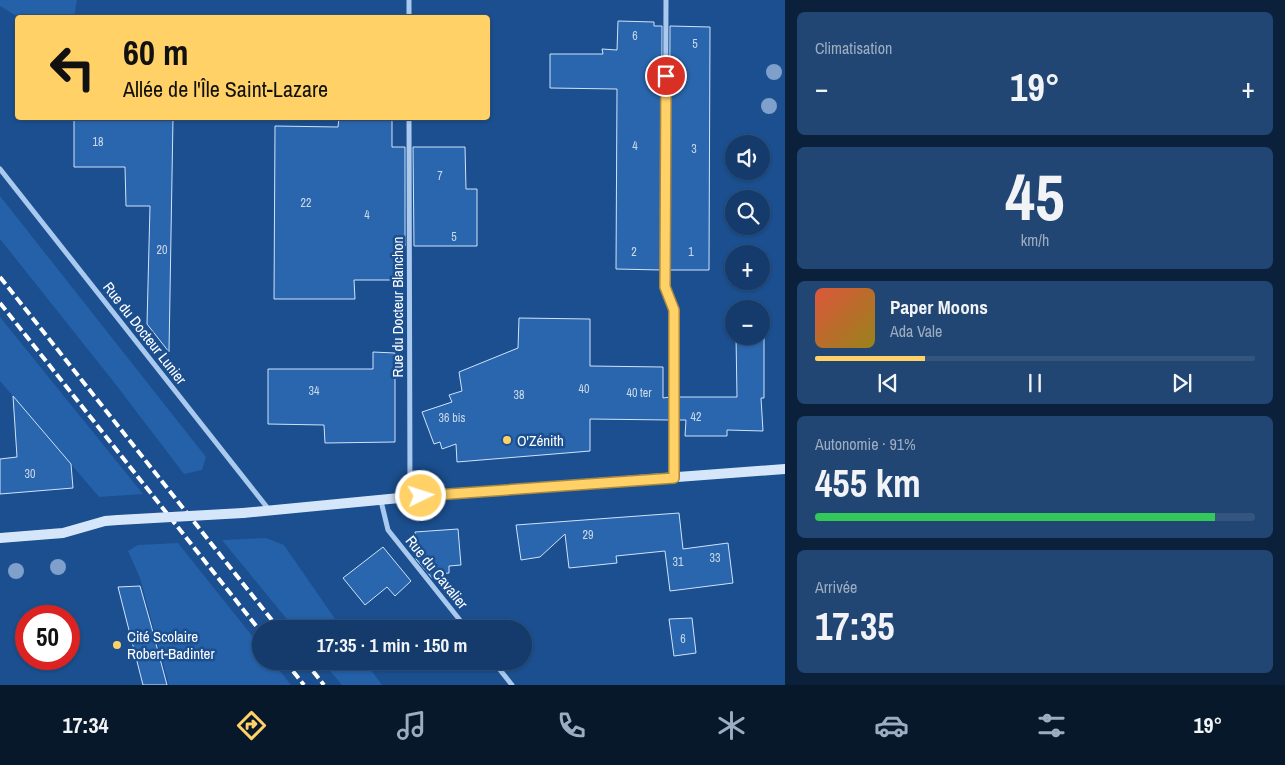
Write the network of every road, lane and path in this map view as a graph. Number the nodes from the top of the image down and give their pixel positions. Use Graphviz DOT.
graph roads {
  1 [pos="409,0"];
  2 [pos="666,0"];
  3 [pos="409,15"];
  4 [pos="409,120"];
  5 [pos="0,170"];
  6 [pos="785,469"];
  7 [pos="674,478"];
  8 [pos="410,497"];
  9 [pos="381,501"];
  10 [pos="270,511"];
  11 [pos="0,538"];
  12 [pos="460,620"];
  13 [pos="500,670"];
  14 [pos="512,685"];
  1 -- 3 [label="street"];
  2 -- 7 [label="street"];
  4 -- 8 [label="street, Rue du Docteur Blanchon"];
  5 -- 10 [label="street, Rue du Docteur Lunier"];
  6 -- 7 [label="main road"];
  7 -- 8 [label="main road"];
  8 -- 9 [label="main road"];
  9 -- 10 [label="main road"];
  9 -- 12 [label="street, Rue du Cavalier"];
  10 -- 11 [label="main road, bridge"];
  13 -- 14 [label="street"];
}
